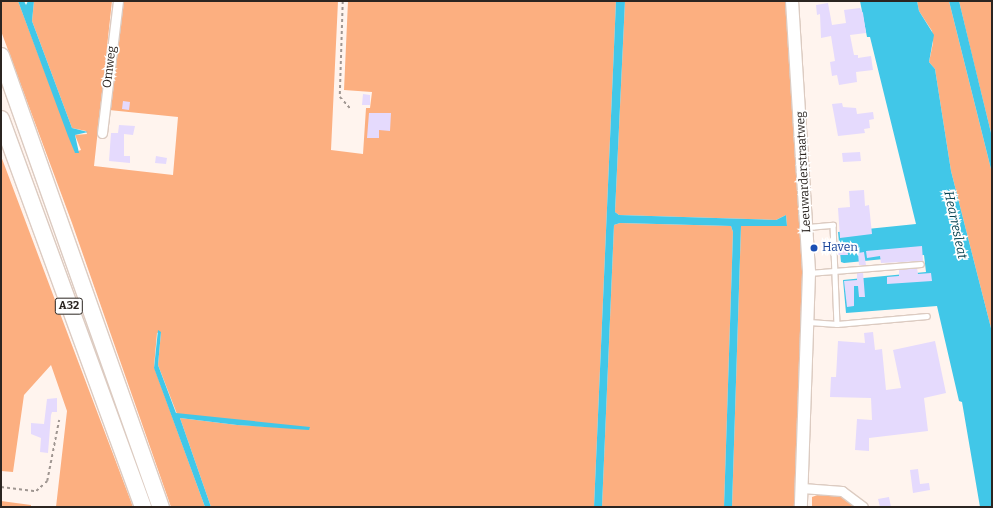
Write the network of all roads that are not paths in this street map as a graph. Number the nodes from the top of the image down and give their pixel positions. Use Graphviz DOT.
graph roads {
  1 [pos="118,1"];
  2 [pos="792,1"];
  3 [pos="1,56"];
  4 [pos="1,66"];
  5 [pos="1,119"];
  6 [pos="23,123"];
  7 [pos="102,133"];
  8 [pos="808,227"];
  9 [pos="921,264"];
  10 [pos="836,272"];
  11 [pos="809,273"];
  12 [pos="927,316"];
  13 [pos="808,322"];
  14 [pos="837,324"];
  15 [pos="802,488"];
  16 [pos="143,507"];
  17 [pos="161,507"];
  18 [pos="801,507"];
  19 [pos="862,507"];
  1 -- 7 [label="street, Omweg"];
  2 -- 8 [label="street, Leeuwarderstraatweg"];
  3 -- 6 [label="highway, A32"];
  4 -- 6 [label="highway, A32"];
  5 -- 16 [label="highway, A32"];
  6 -- 17 [label="highway, A32"];
  8 -- 10 [label="lane"];
  8 -- 11 [label="street, Leeuwarderstraatweg"];
  9 -- 10 [label="lane"];
  10 -- 11 [label="lane"];
  10 -- 14 [label="lane"];
  11 -- 13 [label="street, Leeuwarderstraatweg"];
  12 -- 14 [label="lane"];
  13 -- 14 [label="lane"];
  13 -- 15 [label="street, Leeuwarderstraatweg"];
  15 -- 18 [label="street, Leeuwarderstraatweg"];
  15 -- 19 [label="street"];
}
